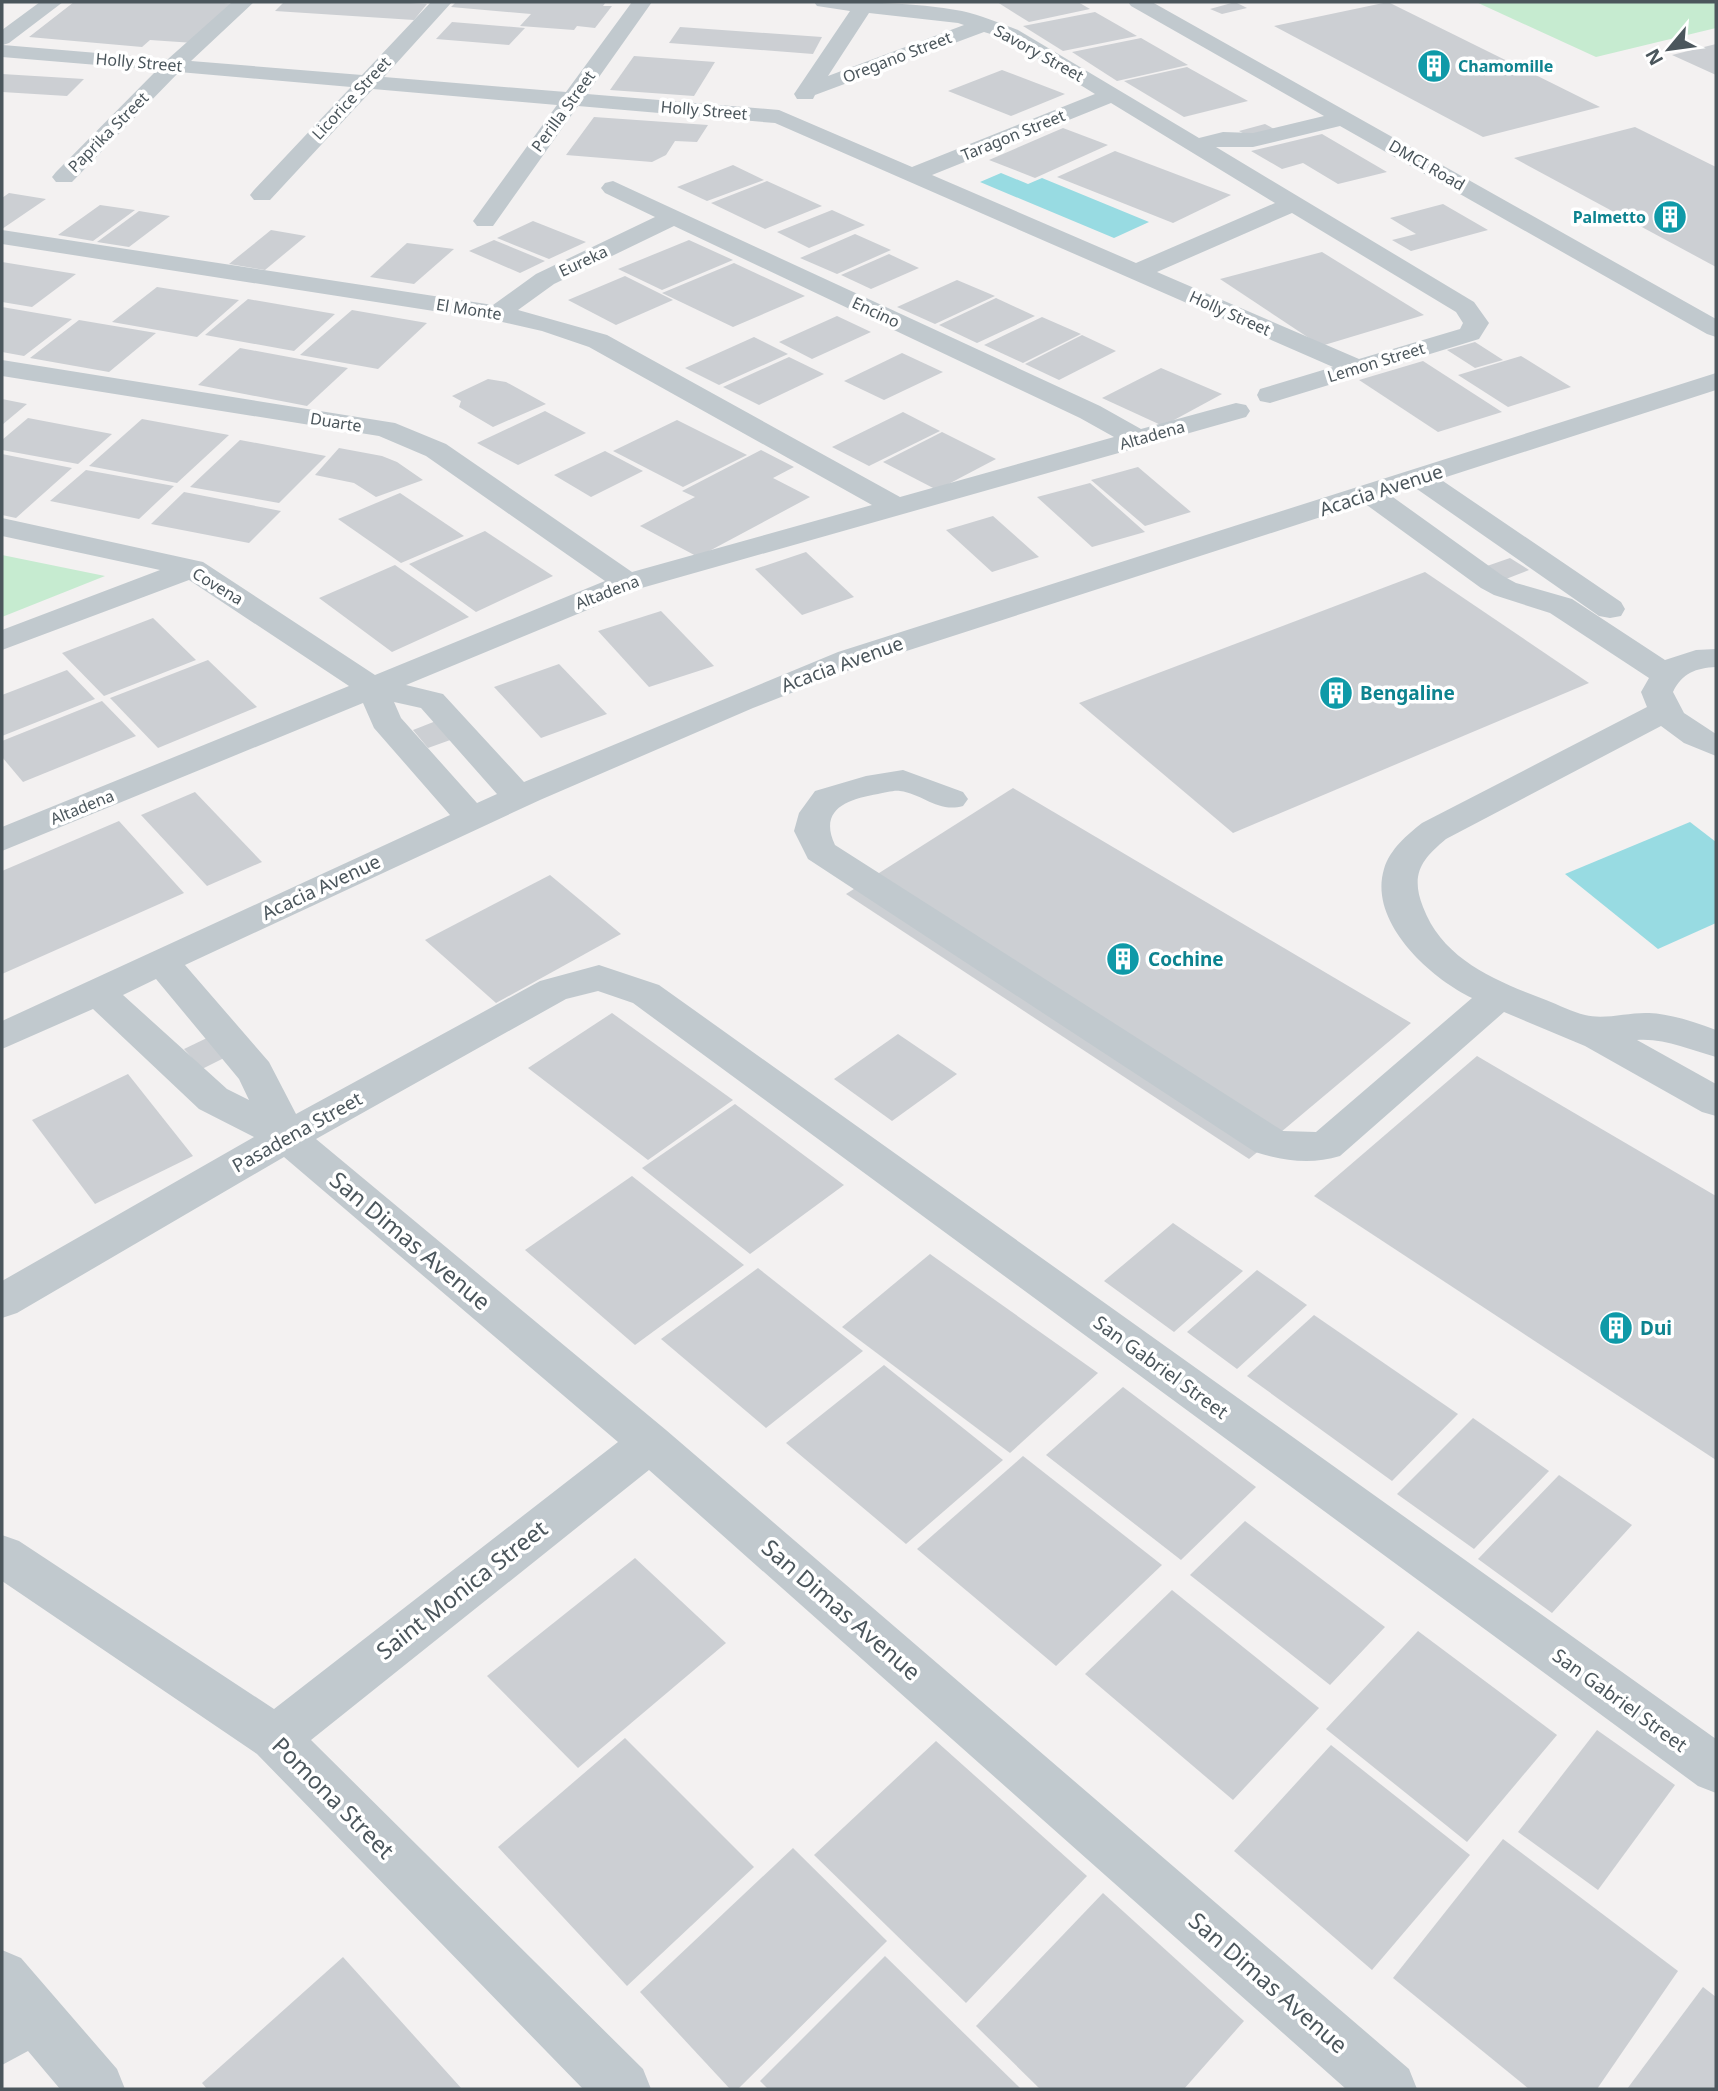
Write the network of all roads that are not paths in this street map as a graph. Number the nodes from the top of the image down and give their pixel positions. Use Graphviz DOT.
graph roads {
  1 [pos="53,2"];
  2 [pos="244,2"];
  3 [pos="442,2"];
  4 [pos="642,2"];
  5 [pos="824,2"];
  6 [pos="1138,2"];
  7 [pos="864,5"];
  8 [pos="985,24"];
  9 [pos="2,39"];
  10 [pos="2,51"];
  11 [pos="175,65"];
  12 [pos="366,81"];
  13 [pos="810,90"];
  14 [pos="1112,95"];
  15 [pos="572,100"];
  16 [pos="1334,112"];
  17 [pos="779,117"];
  18 [pos="1276,118"];
  19 [pos="1296,130"];
  20 [pos="1223,139"];
  21 [pos="1198,145"];
  22 [pos="914,174"];
  23 [pos="64,177"];
  24 [pos="613,188"];
  25 [pos="262,195"];
  26 [pos="1295,203"];
  27 [pos="674,218"];
  28 [pos="485,221"];
  29 [pos="2,237"];
  30 [pos="1137,272"];
  31 [pos="498,313"];
  32 [pos="1476,323"];
  33 [pos="1716,329"];
  34 [pos="2,368"];
  35 [pos="1356,368"];
  36 [pos="1716,381"];
  37 [pos="1269,395"];
  38 [pos="1236,411"];
  39 [pos="1138,439"];
  40 [pos="1418,477"];
  41 [pos="1370,494"];
  42 [pos="895,506"];
  43 [pos="2,527"];
  44 [pos="1503,535"];
  45 [pos="1453,554"];
  46 [pos="192,568"];
  47 [pos="627,583"];
  48 [pos="2,641"];
  49 [pos="1689,665"];
  50 [pos="372,687"];
  51 [pos="1664,711"];
  52 [pos="467,741"];
  53 [pos="1716,746"];
  54 [pos="421,760"];
  55 [pos="519,797"];
  56 [pos="951,799"];
  57 [pos="472,819"];
  58 [pos="2,840"];
  59 [pos="161,961"];
  60 [pos="599,978"];
  61 [pos="96,991"];
  62 [pos="1497,997"];
  63 [pos="214,1025"];
  64 [pos="1582,1029"];
  65 [pos="2,1036"];
  66 [pos="1716,1044"];
  67 [pos="161,1051"];
  68 [pos="1716,1102"];
  69 [pos="287,1137"];
  70 [pos="2,1301"];
  71 [pos="650,1443"];
  72 [pos="2,1555"];
  73 [pos="275,1738"];
  74 [pos="1716,1769"];
  75 [pos="12,2009"];
  76 [pos="97,2089"];
  77 [pos="623,2089"];
  78 [pos="1389,2089"];
  1 -- 9 [label="street"];
  2 -- 11 [label="street, Paprika Street"];
  3 -- 12 [label="street, Licorice Street"];
  4 -- 15 [label="street, Perilla Street"];
  5 -- 7 [label="street, Savory Street"];
  6 -- 16 [label="street, DMCI Road"];
  7 -- 8 [label="street, Savory Street"];
  7 -- 13 [label="street, Oregano Street"];
  8 -- 13 [label="street, Oregano Street"];
  8 -- 14 [label="street, Savory Street"];
  10 -- 11 [label="street, Holly Street"];
  11 -- 12 [label="street, Holly Street"];
  11 -- 23 [label="street, Paprika Street"];
  12 -- 15 [label="street, Holly Street"];
  12 -- 25 [label="street, Licorice Street"];
  13 -- 17 [label="street, Oregano Street"];
  14 -- 21 [label="street, Savory Street"];
  14 -- 22 [label="street, Taragon Street"];
  15 -- 17 [label="street, Holly Street"];
  15 -- 28 [label="street, Perilla Street"];
  16 -- 18 [label="street"];
  16 -- 19 [label="street"];
  16 -- 33 [label="street, DMCI Road"];
  17 -- 22 [label="street, Holly Street"];
  18 -- 19 [label="street"];
  18 -- 20 [label="street"];
  19 -- 20 [label="street"];
  20 -- 21 [label="street"];
  21 -- 26 [label="street, Savory Street"];
  22 -- 30 [label="street, Holly Street"];
  24 -- 27 [label="street, Encino"];
  26 -- 30 [label="street"];
  26 -- 32 [label="street, Savory Street"];
  27 -- 31 [label="street, Eureka"];
  27 -- 39 [label="street, Encino"];
  29 -- 31 [label="street, El Monte"];
  30 -- 35 [label="street, Holly Street"];
  31 -- 42 [label="street, El Monte"];
  32 -- 35 [label="street, Lemon Street"];
  34 -- 47 [label="street, Duarte"];
  35 -- 37 [label="street, Lemon Street"];
  36 -- 40 [label="street, Acacia Avenue"];
  38 -- 39 [label="street, Altadena"];
  39 -- 42 [label="street, Altadena"];
  40 -- 41 [label="street, Acacia Avenue"];
  40 -- 44 [label="street"];
  41 -- 45 [label="street"];
  41 -- 55 [label="street, Acacia Avenue"];
  42 -- 47 [label="street, Altadena"];
  43 -- 46 [label="street, Covena"];
  44 -- 45 [label="street"];
  44 -- 49 [label="street"];
  45 -- 49 [label="street"];
  46 -- 48 [label="street"];
  46 -- 50 [label="street, Covena"];
  47 -- 50 [label="street, Altadena"];
  49 -- 51 [label="street"];
  50 -- 52 [label="street, Covena"];
  50 -- 54 [label="street"];
  50 -- 58 [label="street, Altadena"];
  51 -- 53 [label="street"];
  51 -- 62 [label="street"];
  52 -- 54 [label="street"];
  52 -- 55 [label="street, Covena"];
  54 -- 57 [label="street"];
  55 -- 57 [label="street, Acacia Avenue"];
  56 -- 62 [label="street"];
  57 -- 59 [label="street, Acacia Avenue"];
  59 -- 61 [label="street, Acacia Avenue"];
  59 -- 63 [label="street, San Dimas Avenue"];
  60 -- 69 [label="street, Pasadena Street"];
  60 -- 74 [label="street, San Gabriel Street"];
  61 -- 65 [label="street, Acacia Avenue"];
  61 -- 67 [label="street, San Dimas Avenue"];
  62 -- 64 [label="street"];
  63 -- 67 [label="street"];
  63 -- 69 [label="street, San Dimas Avenue"];
  64 -- 66 [label="street"];
  64 -- 68 [label="street"];
  67 -- 69 [label="street, San Dimas Avenue"];
  69 -- 70 [label="street, Pasadena Street"];
  69 -- 71 [label="street, San Dimas Avenue"];
  71 -- 73 [label="street, Saint Monica Street"];
  71 -- 78 [label="street, San Dimas Avenue"];
  72 -- 73 [label="street, Pomona Street"];
  73 -- 77 [label="street, Pomona Street"];
  75 -- 76 [label="street"];
}
